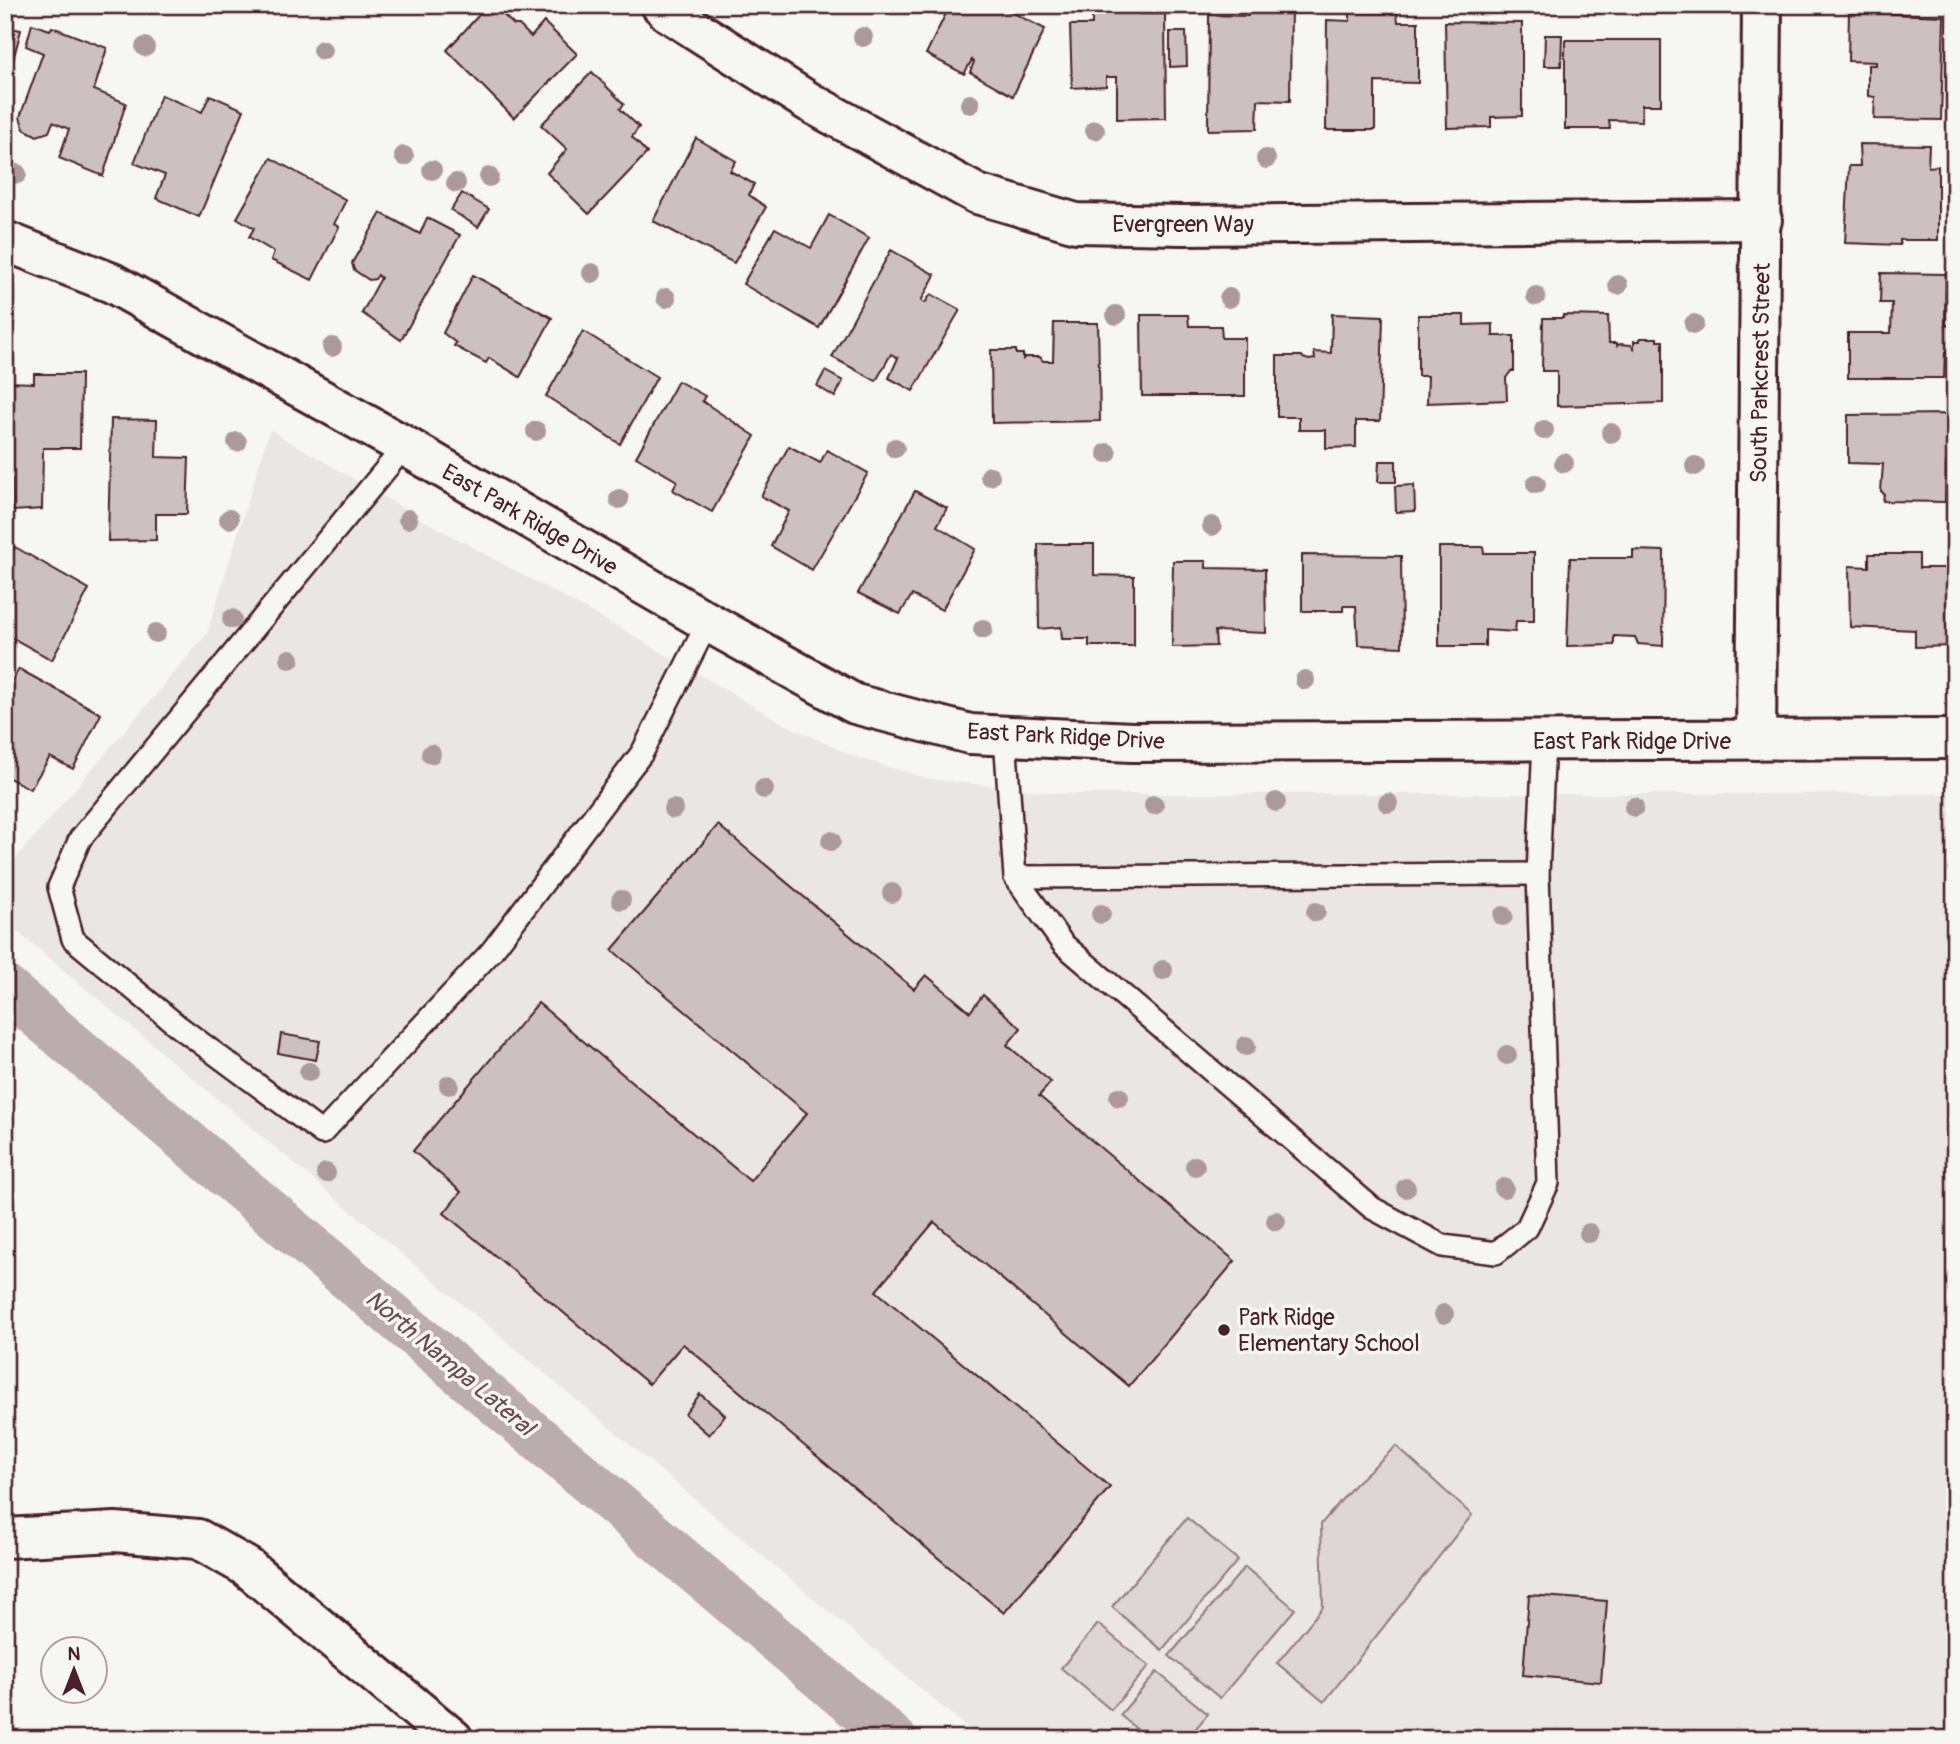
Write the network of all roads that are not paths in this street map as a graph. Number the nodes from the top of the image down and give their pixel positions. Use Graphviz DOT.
graph roads {
  1 [pos="661,5"];
  2 [pos="1762,5"];
  3 [pos="1762,220"];
  4 [pos="5,241"];
  5 [pos="405,446"];
  6 [pos="708,622"];
  7 [pos="1005,737"];
  8 [pos="1955,739"];
  9 [pos="1756,740"];
  10 [pos="1544,741"];
  11 [pos="1538,874"];
  12 [pos="1015,877"];
  13 [pos="5,1538"];
  14 [pos="453,1739"];
  1 -- 3 [label="street, Evergreen Way"];
  2 -- 3 [label="street, South Parkcrest Street"];
  3 -- 9 [label="street, South Parkcrest Street"];
  4 -- 5 [label="street, East Park Ridge Drive"];
  5 -- 6 [label="street, East Park Ridge Drive"];
  5 -- 6 [label="lane"];
  6 -- 7 [label="street, East Park Ridge Drive"];
  7 -- 10 [label="street, East Park Ridge Drive"];
  7 -- 12 [label="lane"];
  8 -- 9 [label="street, East Park Ridge Drive"];
  9 -- 10 [label="street, East Park Ridge Drive"];
  10 -- 11 [label="lane"];
  11 -- 12 [label="lane"];
  11 -- 12 [label="lane"];
  13 -- 14 [label="street"];
}
